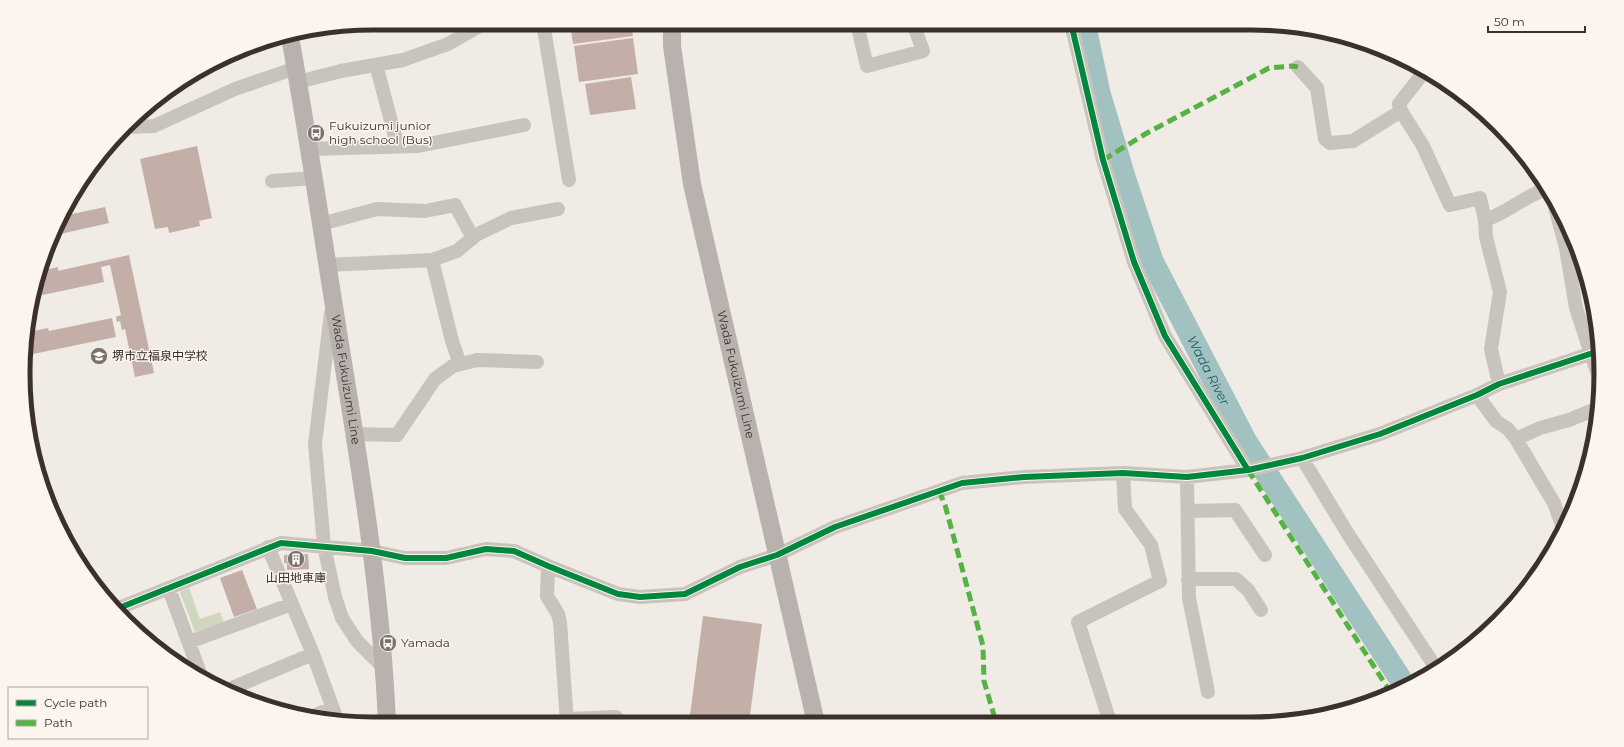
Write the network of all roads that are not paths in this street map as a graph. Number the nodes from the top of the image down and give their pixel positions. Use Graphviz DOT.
graph roads {
  1 [pos="473,30"];
  2 [pos="544,30"];
  3 [pos="672,30"];
  4 [pos="858,30"];
  5 [pos="916,30"];
  6 [pos="1073,30"];
  7 [pos="291,41"];
  8 [pos="376,65"];
  9 [pos="1298,67"];
  10 [pos="297,75"];
  11 [pos="1422,76"];
  12 [pos="1401,111"];
  13 [pos="524,125"];
  14 [pos="135,127"];
  15 [pos="398,147"];
  16 [pos="309,148"];
  17 [pos="314,178"];
  18 [pos="569,180"];
  19 [pos="272,181"];
  20 [pos="1541,192"];
  21 [pos="558,209"];
  22 [pos="1485,220"];
  23 [pos="321,224"];
  24 [pos="473,238"];
  25 [pos="1571,251"];
  26 [pos="432,260"];
  27 [pos="327,265"];
  28 [pos="333,299"];
  29 [pos="1593,346"];
  30 [pos="1593,353"];
  31 [pos="537,362"];
  32 [pos="460,364"];
  33 [pos="1499,384"];
  34 [pos="1477,395"];
  35 [pos="1592,411"];
  36 [pos="355,434"];
  37 [pos="1516,439"];
  38 [pos="1302,458"];
  39 [pos="1252,469"];
  40 [pos="1123,473"];
  41 [pos="1187,477"];
  42 [pos="1188,511"];
  43 [pos="1561,521"];
  44 [pos="324,546"];
  45 [pos="268,547"];
  46 [pos="372,551"];
  47 [pos="777,555"];
  48 [pos="1265,555"];
  49 [pos="548,566"];
  50 [pos="1188,579"];
  51 [pos="169,589"];
  52 [pos="292,604"];
  53 [pos="122,607"];
  54 [pos="1261,610"];
  55 [pos="189,642"];
  56 [pos="313,654"];
  57 [pos="1433,664"];
  58 [pos="383,667"];
  59 [pos="199,669"];
  60 [pos="234,687"];
  61 [pos="1208,692"];
  62 [pos="335,714"];
  63 [pos="387,717"];
  64 [pos="567,717"];
  65 [pos="815,717"];
  66 [pos="1108,717"];
  1 -- 8 [label="street"];
  2 -- 18 [label="street"];
  3 -- 47 [label="main road, Wada Fukuizumi Line"];
  4 -- 5 [label="street"];
  6 -- 39 [label="street"];
  7 -- 10 [label="main road, Wada Fukuizumi Line"];
  8 -- 10 [label="street"];
  8 -- 15 [label="street"];
  9 -- 12 [label="street"];
  10 -- 14 [label="street"];
  10 -- 16 [label="main road, Wada Fukuizumi Line"];
  11 -- 12 [label="street"];
  12 -- 22 [label="street"];
  13 -- 15 [label="street"];
  15 -- 16 [label="street"];
  16 -- 17 [label="main road, Wada Fukuizumi Line"];
  17 -- 19 [label="street"];
  17 -- 23 [label="main road, Wada Fukuizumi Line"];
  20 -- 22 [label="street"];
  21 -- 24 [label="street"];
  22 -- 33 [label="street"];
  23 -- 24 [label="street"];
  23 -- 27 [label="main road, Wada Fukuizumi Line"];
  24 -- 26 [label="street"];
  25 -- 29 [label="street"];
  26 -- 27 [label="street"];
  26 -- 32 [label="street"];
  27 -- 28 [label="main road, Wada Fukuizumi Line"];
  28 -- 36 [label="main road, Wada Fukuizumi Line"];
  28 -- 44 [label="street"];
  30 -- 33 [label="street"];
  31 -- 32 [label="street"];
  32 -- 36 [label="street"];
  33 -- 34 [label="street"];
  34 -- 37 [label="street"];
  34 -- 38 [label="street"];
  35 -- 37 [label="street"];
  36 -- 46 [label="main road, Wada Fukuizumi Line"];
  37 -- 43 [label="street"];
  38 -- 39 [label="street"];
  38 -- 57 [label="street"];
  39 -- 41 [label="street"];
  40 -- 41 [label="street"];
  40 -- 47 [label="street"];
  40 -- 66 [label="street"];
  41 -- 42 [label="street"];
  42 -- 48 [label="street"];
  42 -- 50 [label="street"];
  44 -- 45 [label="street"];
  44 -- 46 [label="street"];
  44 -- 58 [label="street"];
  45 -- 51 [label="street"];
  45 -- 52 [label="street"];
  46 -- 49 [label="street"];
  46 -- 58 [label="main road, Wada Fukuizumi Line"];
  47 -- 49 [label="street"];
  47 -- 65 [label="main road, Wada Fukuizumi Line"];
  49 -- 64 [label="street"];
  50 -- 54 [label="street"];
  50 -- 61 [label="street"];
  51 -- 53 [label="street"];
  51 -- 55 [label="street"];
  52 -- 55 [label="street"];
  52 -- 56 [label="street"];
  55 -- 59 [label="street"];
  56 -- 60 [label="street"];
  56 -- 62 [label="street"];
  58 -- 63 [label="main road, Wada Fukuizumi Line"];
}
